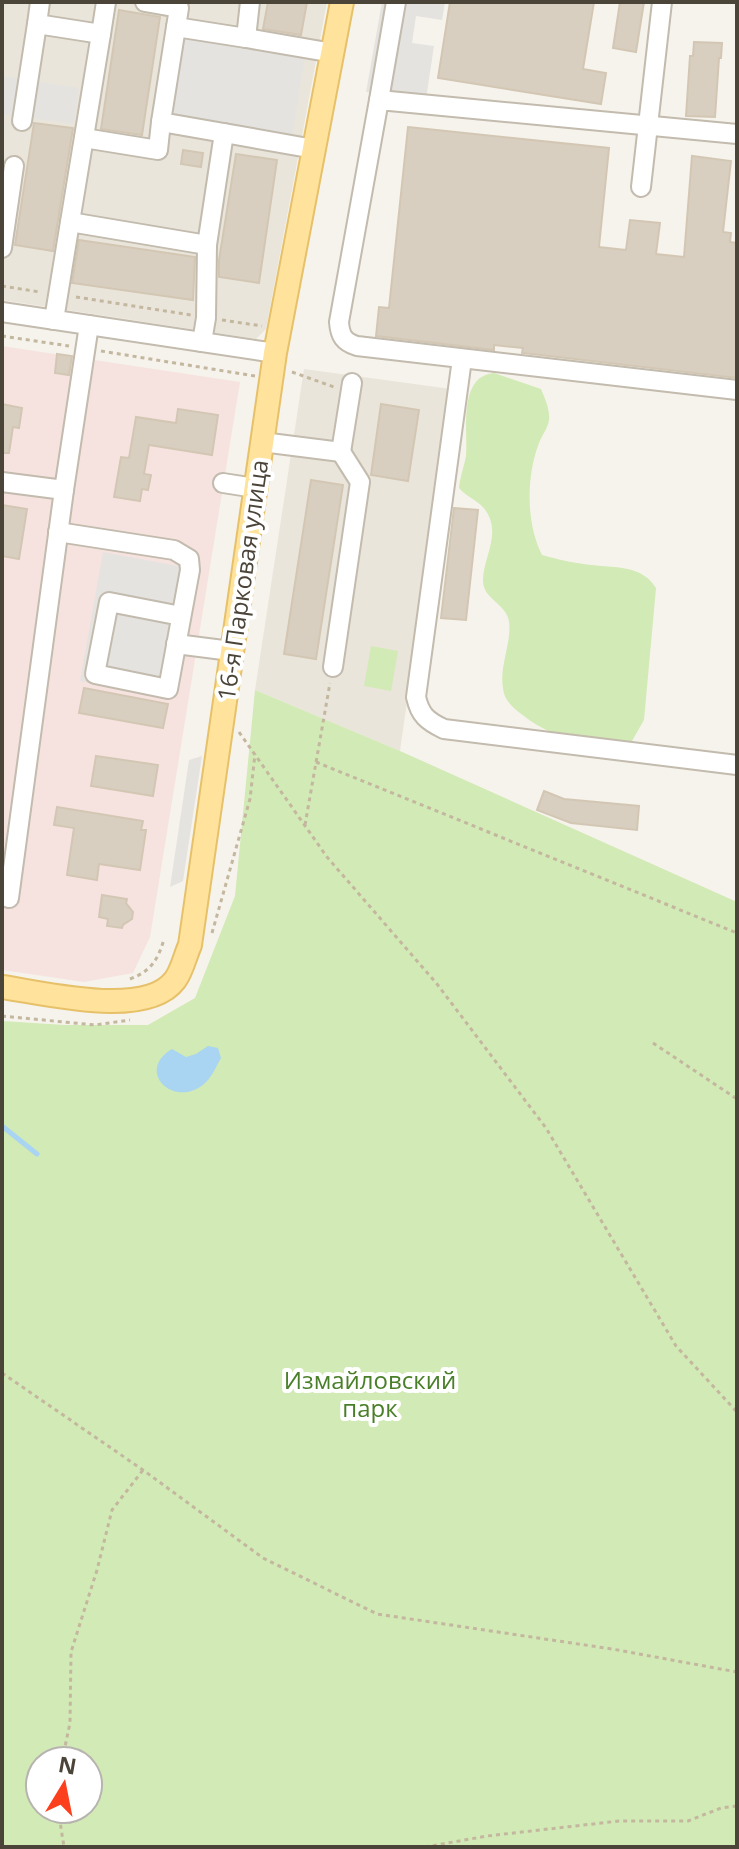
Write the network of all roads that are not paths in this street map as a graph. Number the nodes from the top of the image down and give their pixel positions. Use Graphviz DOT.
graph roads {
  1 [pos="40,2"];
  2 [pos="106,2"];
  3 [pos="145,2"];
  4 [pos="250,2"];
  5 [pos="342,2"];
  6 [pos="396,2"];
  7 [pos="662,2"];
  8 [pos="37,24"];
  9 [pos="176,27"];
  10 [pos="101,34"];
  11 [pos="246,38"];
  12 [pos="333,53"];
  13 [pos="379,100"];
  14 [pos="22,121"];
  15 [pos="161,122"];
  16 [pos="648,126"];
  17 [pos="224,133"];
  18 [pos="737,134"];
  19 [pos="84,138"];
  20 [pos="314,149"];
  21 [pos="14,166"];
  22 [pos="641,187"];
  23 [pos="70,222"];
  24 [pos="207,245"];
  25 [pos="2,248"];
  26 [pos="2,312"];
  27 [pos="54,320"];
  28 [pos="89,325"];
  29 [pos="202,342"];
  30 [pos="462,359"];
  31 [pos="280,362"];
  32 [pos="351,388"];
  33 [pos="737,390"];
  34 [pos="262,442"];
  35 [pos="341,452"];
  36 [pos="2,482"];
  37 [pos="223,483"];
  38 [pos="255,488"];
  39 [pos="64,490"];
  40 [pos="58,532"];
  41 [pos="181,616"];
  42 [pos="176,644"];
  43 [pos="231,651"];
  44 [pos="333,667"];
  45 [pos="737,765"];
  46 [pos="10,833"];
  47 [pos="9,898"];
  48 [pos="2,987"];
  1 -- 8 [label="street"];
  2 -- 10 [label="street"];
  3 -- 9 [label="street"];
  4 -- 11 [label="street"];
  5 -- 12 [label="main road, 16-я Парковая улица"];
  6 -- 13 [label="street"];
  7 -- 16 [label="street"];
  8 -- 10 [label="street"];
  8 -- 14 [label="street"];
  9 -- 11 [label="street"];
  9 -- 15 [label="street"];
  10 -- 19 [label="street"];
  11 -- 12 [label="street"];
  12 -- 20 [label="main road, 16-я Парковая улица"];
  13 -- 16 [label="street"];
  13 -- 30 [label="street"];
  15 -- 17 [label="street"];
  15 -- 19 [label="street"];
  16 -- 18 [label="street"];
  16 -- 22 [label="street"];
  17 -- 20 [label="street"];
  17 -- 24 [label="street"];
  19 -- 23 [label="street"];
  20 -- 31 [label="main road, 16-я Парковая улица"];
  21 -- 25 [label="street"];
  23 -- 24 [label="street"];
  23 -- 27 [label="street"];
  24 -- 29 [label="street"];
  26 -- 27 [label="street"];
  27 -- 28 [label="street"];
  28 -- 29 [label="street"];
  28 -- 39 [label="street"];
  29 -- 31 [label="street"];
  30 -- 33 [label="street"];
  30 -- 45 [label="street"];
  31 -- 34 [label="main road, 16-я Парковая улица"];
  32 -- 35 [label="street"];
  34 -- 35 [label="street"];
  34 -- 38 [label="main road, 16-я Парковая улица"];
  35 -- 44 [label="street"];
  36 -- 39 [label="street"];
  37 -- 38 [label="street"];
  38 -- 43 [label="main road, 16-я Парковая улица"];
  39 -- 40 [label="street"];
  40 -- 41 [label="street"];
  40 -- 46 [label="street"];
  41 -- 42 [label="street"];
  41 -- 42 [label="street"];
  42 -- 43 [label="street"];
  43 -- 48 [label="main road, 16-я Парковая улица"];
  46 -- 47 [label="street"];
}
